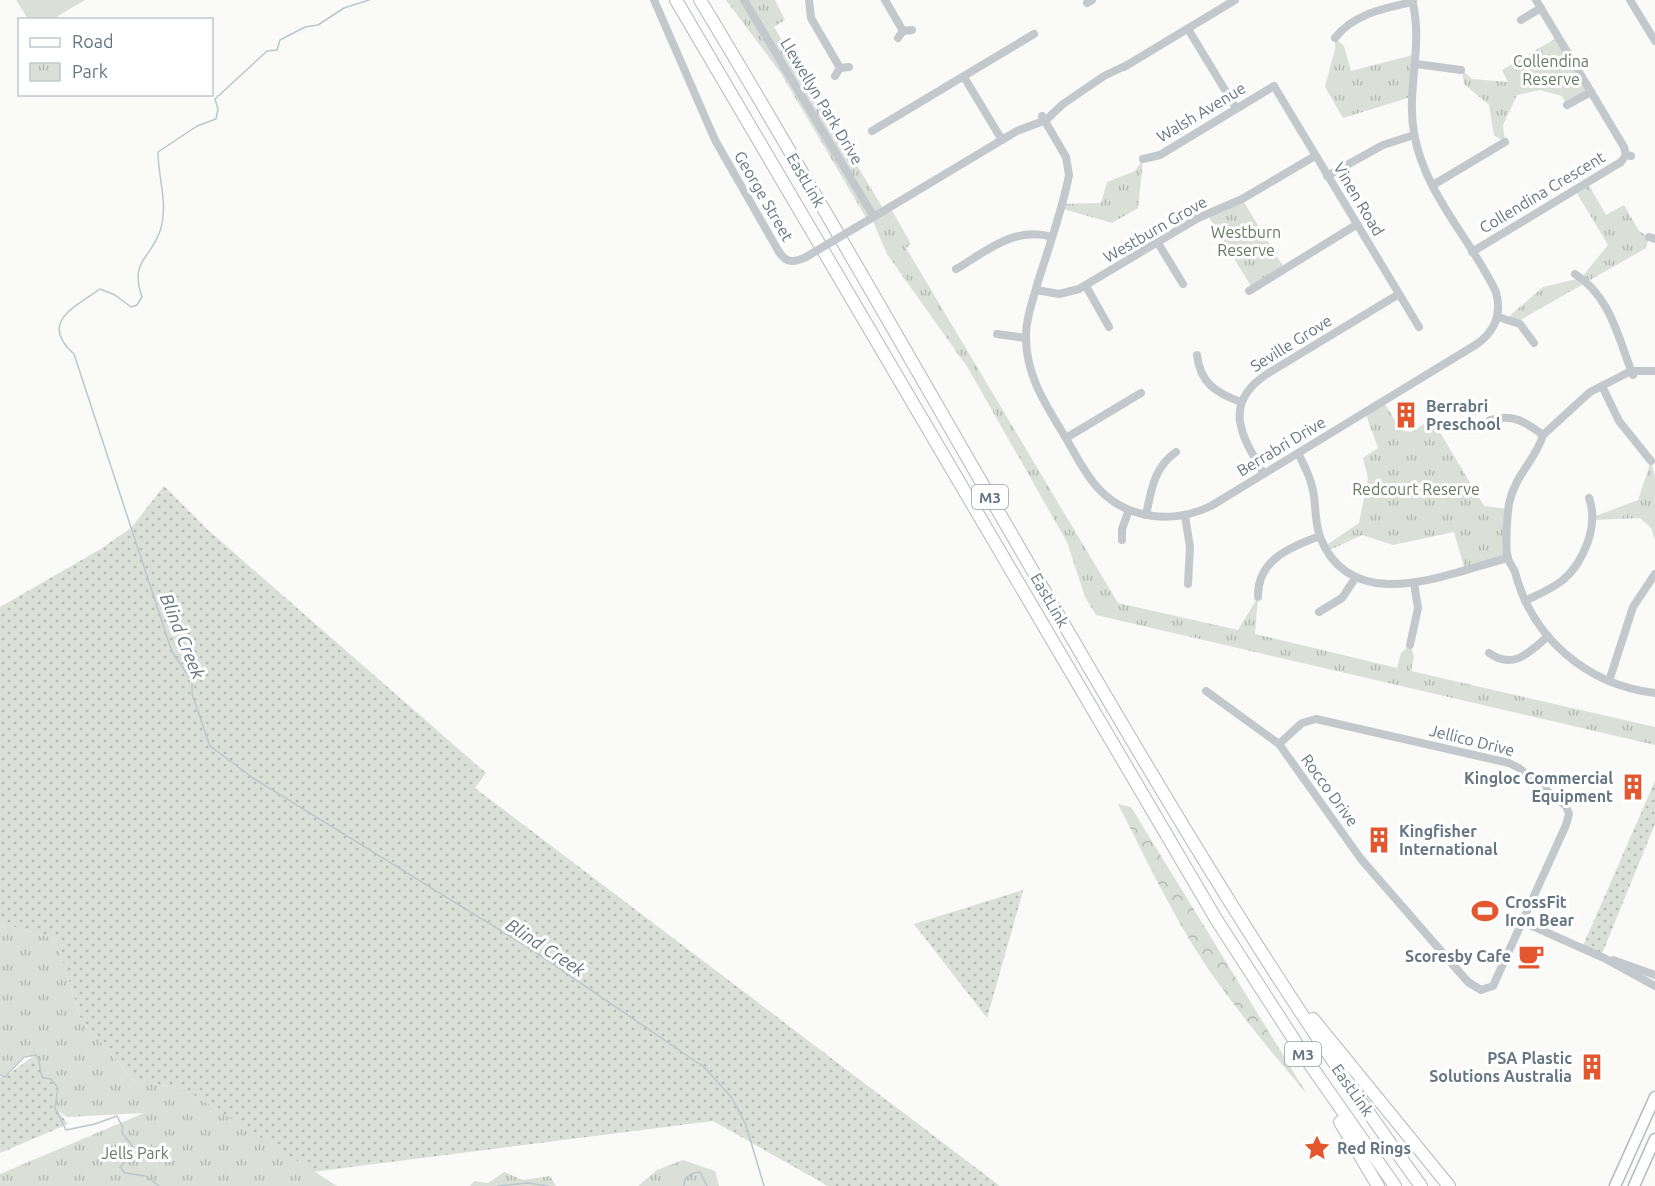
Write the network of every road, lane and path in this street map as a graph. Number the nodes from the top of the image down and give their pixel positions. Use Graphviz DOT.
graph roads {
  1 [pos="654,0"];
  2 [pos="676,0"];
  3 [pos="700,0"];
  4 [pos="744,0"];
  5 [pos="809,0"];
  6 [pos="885,0"];
  7 [pos="1235,0"];
  8 [pos="1536,0"];
  9 [pos="1630,0"];
  10 [pos="1412,1"];
  11 [pos="1541,8"];
  12 [pos="1521,20"];
  13 [pos="1188,29"];
  14 [pos="905,33"];
  15 [pos="1034,34"];
  16 [pos="1335,38"];
  17 [pos="1655,41"];
  18 [pos="1416,64"];
  19 [pos="1461,69"];
  20 [pos="842,70"];
  21 [pos="964,77"];
  22 [pos="1274,86"];
  23 [pos="1591,92"];
  24 [pos="1568,105"];
  25 [pos="1236,108"];
  26 [pos="1043,119"];
  27 [pos="872,131"];
  28 [pos="1414,135"];
  29 [pos="1002,140"];
  30 [pos="1505,142"];
  31 [pos="1315,156"];
  32 [pos="1143,159"];
  33 [pos="1328,176"];
  34 [pos="1433,185"];
  35 [pos="874,217"];
  36 [pos="1356,225"];
  37 [pos="1052,237"];
  38 [pos="1158,243"];
  39 [pos="1472,252"];
  40 [pos="956,269"];
  41 [pos="1575,274"];
  42 [pos="1183,284"];
  43 [pos="1086,286"];
  44 [pos="1036,290"];
  45 [pos="1249,291"];
  46 [pos="1399,294"];
  47 [pos="1498,318"];
  48 [pos="1109,327"];
  49 [pos="1419,327"];
  50 [pos="997,334"];
  51 [pos="1026,338"];
  52 [pos="1534,343"];
  53 [pos="1197,355"];
  54 [pos="1655,372"];
  55 [pos="1632,373"];
  56 [pos="1606,384"];
  57 [pos="1141,393"];
  58 [pos="1241,402"];
  59 [pos="1490,420"];
  60 [pos="1543,435"];
  61 [pos="1066,438"];
  62 [pos="1176,452"];
  63 [pos="1298,453"];
  64 [pos="1651,461"];
  65 [pos="1264,474"];
  66 [pos="1589,498"];
  67 [pos="1129,510"];
  68 [pos="1146,515"];
  69 [pos="1185,516"];
  70 [pos="1320,536"];
  71 [pos="1122,540"];
  72 [pos="1508,558"];
  73 [pos="1655,574"];
  74 [pos="1356,577"];
  75 [pos="1414,583"];
  76 [pos="1188,584"];
  77 [pos="1258,597"];
  78 [pos="1525,601"];
  79 [pos="1319,612"];
  80 [pos="1548,637"];
  81 [pos="1410,645"];
  82 [pos="1489,653"];
  83 [pos="1609,681"];
  84 [pos="1206,691"];
  85 [pos="1655,693"];
  86 [pos="1279,744"];
  87 [pos="1216,919"];
  88 [pos="1523,922"];
  89 [pos="1604,958"];
  90 [pos="1655,975"];
  91 [pos="1655,987"];
  92 [pos="1286,991"];
  93 [pos="1655,1097"];
  94 [pos="1655,1139"];
  95 [pos="1378,1186"];
  96 [pos="1395,1186"];
  97 [pos="1421,1186"];
  98 [pos="1449,1186"];
  99 [pos="1615,1186"];
  100 [pos="1634,1186"];
  1 -- 35 [label="street, George Street, bridge"];
  2 -- 87 [label="highway, EastLink / M3"];
  3 -- 92 [label="highway, EastLink / M3"];
  4 -- 35 [label="street, Llewellyn Park Drive"];
  5 -- 20 [label="street"];
  6 -- 14 [label="street"];
  7 -- 13 [label="street, George Street"];
  8 -- 11 [label="street, Collendina Crescent"];
  9 -- 17 [label="street"];
  10 -- 16 [label="street"];
  10 -- 18 [label="street"];
  11 -- 12 [label="street"];
  11 -- 23 [label="street, Collendina Crescent"];
  13 -- 25 [label="street"];
  13 -- 26 [label="street, George Street"];
  15 -- 21 [label="street"];
  18 -- 19 [label="street"];
  18 -- 28 [label="street"];
  21 -- 27 [label="street"];
  21 -- 29 [label="street"];
  22 -- 25 [label="street, Walsh Avenue"];
  22 -- 31 [label="street, Vinen Road"];
  23 -- 24 [label="street"];
  23 -- 39 [label="street, Collendina Crescent"];
  25 -- 32 [label="street, Walsh Avenue"];
  26 -- 29 [label="street, George Street"];
  26 -- 37 [label="street, Berrabri Drive"];
  28 -- 33 [label="street"];
  28 -- 34 [label="street"];
  29 -- 35 [label="street, George Street"];
  30 -- 34 [label="street"];
  31 -- 33 [label="street, Vinen Road"];
  31 -- 38 [label="street, Westburn Grove"];
  33 -- 36 [label="street, Vinen Road"];
  34 -- 39 [label="street"];
  36 -- 45 [label="street"];
  36 -- 46 [label="street, Vinen Road"];
  37 -- 40 [label="street"];
  37 -- 44 [label="street, Berrabri Drive"];
  38 -- 42 [label="street"];
  38 -- 43 [label="street, Westburn Grove"];
  39 -- 47 [label="street"];
  41 -- 55 [label="street"];
  43 -- 44 [label="street, Westburn Grove"];
  43 -- 48 [label="street"];
  44 -- 51 [label="street, Berrabri Drive"];
  46 -- 49 [label="street, Vinen Road"];
  46 -- 58 [label="street, Seville Grove"];
  47 -- 52 [label="street"];
  47 -- 63 [label="street, Berrabri Drive"];
  50 -- 51 [label="street"];
  51 -- 61 [label="street, Berrabri Drive"];
  53 -- 58 [label="street"];
  54 -- 55 [label="street"];
  55 -- 56 [label="street"];
  56 -- 60 [label="street"];
  56 -- 64 [label="street"];
  57 -- 61 [label="street"];
  58 -- 65 [label="street"];
  59 -- 60 [label="street"];
  60 -- 72 [label="street"];
  61 -- 67 [label="street, Berrabri Drive"];
  62 -- 68 [label="street"];
  63 -- 65 [label="street, Berrabri Drive"];
  63 -- 70 [label="street"];
  65 -- 69 [label="street, Berrabri Drive"];
  66 -- 78 [label="street"];
  67 -- 68 [label="street, Berrabri Drive"];
  67 -- 71 [label="street"];
  68 -- 69 [label="street, Berrabri Drive"];
  69 -- 76 [label="street"];
  70 -- 74 [label="street"];
  70 -- 77 [label="street"];
  72 -- 75 [label="street"];
  72 -- 78 [label="street"];
  73 -- 83 [label="street"];
  74 -- 75 [label="street"];
  74 -- 79 [label="street"];
  75 -- 81 [label="street"];
  78 -- 80 [label="street"];
  80 -- 82 [label="street"];
  80 -- 83 [label="street"];
  83 -- 85 [label="street"];
  84 -- 86 [label="street, Rocco Drive"];
  86 -- 88 [label="street, Rocco Drive"];
  86 -- 88 [label="street, Jellico Drive"];
  87 -- 95 [label="highway"];
  87 -- 96 [label="highway, EastLink / M3"];
  88 -- 89 [label="street"];
  89 -- 90 [label="street"];
  89 -- 91 [label="street"];
  92 -- 97 [label="highway, EastLink / M3"];
  92 -- 98 [label="highway"];
  93 -- 99 [label="main road"];
  94 -- 100 [label="main road"];
}
